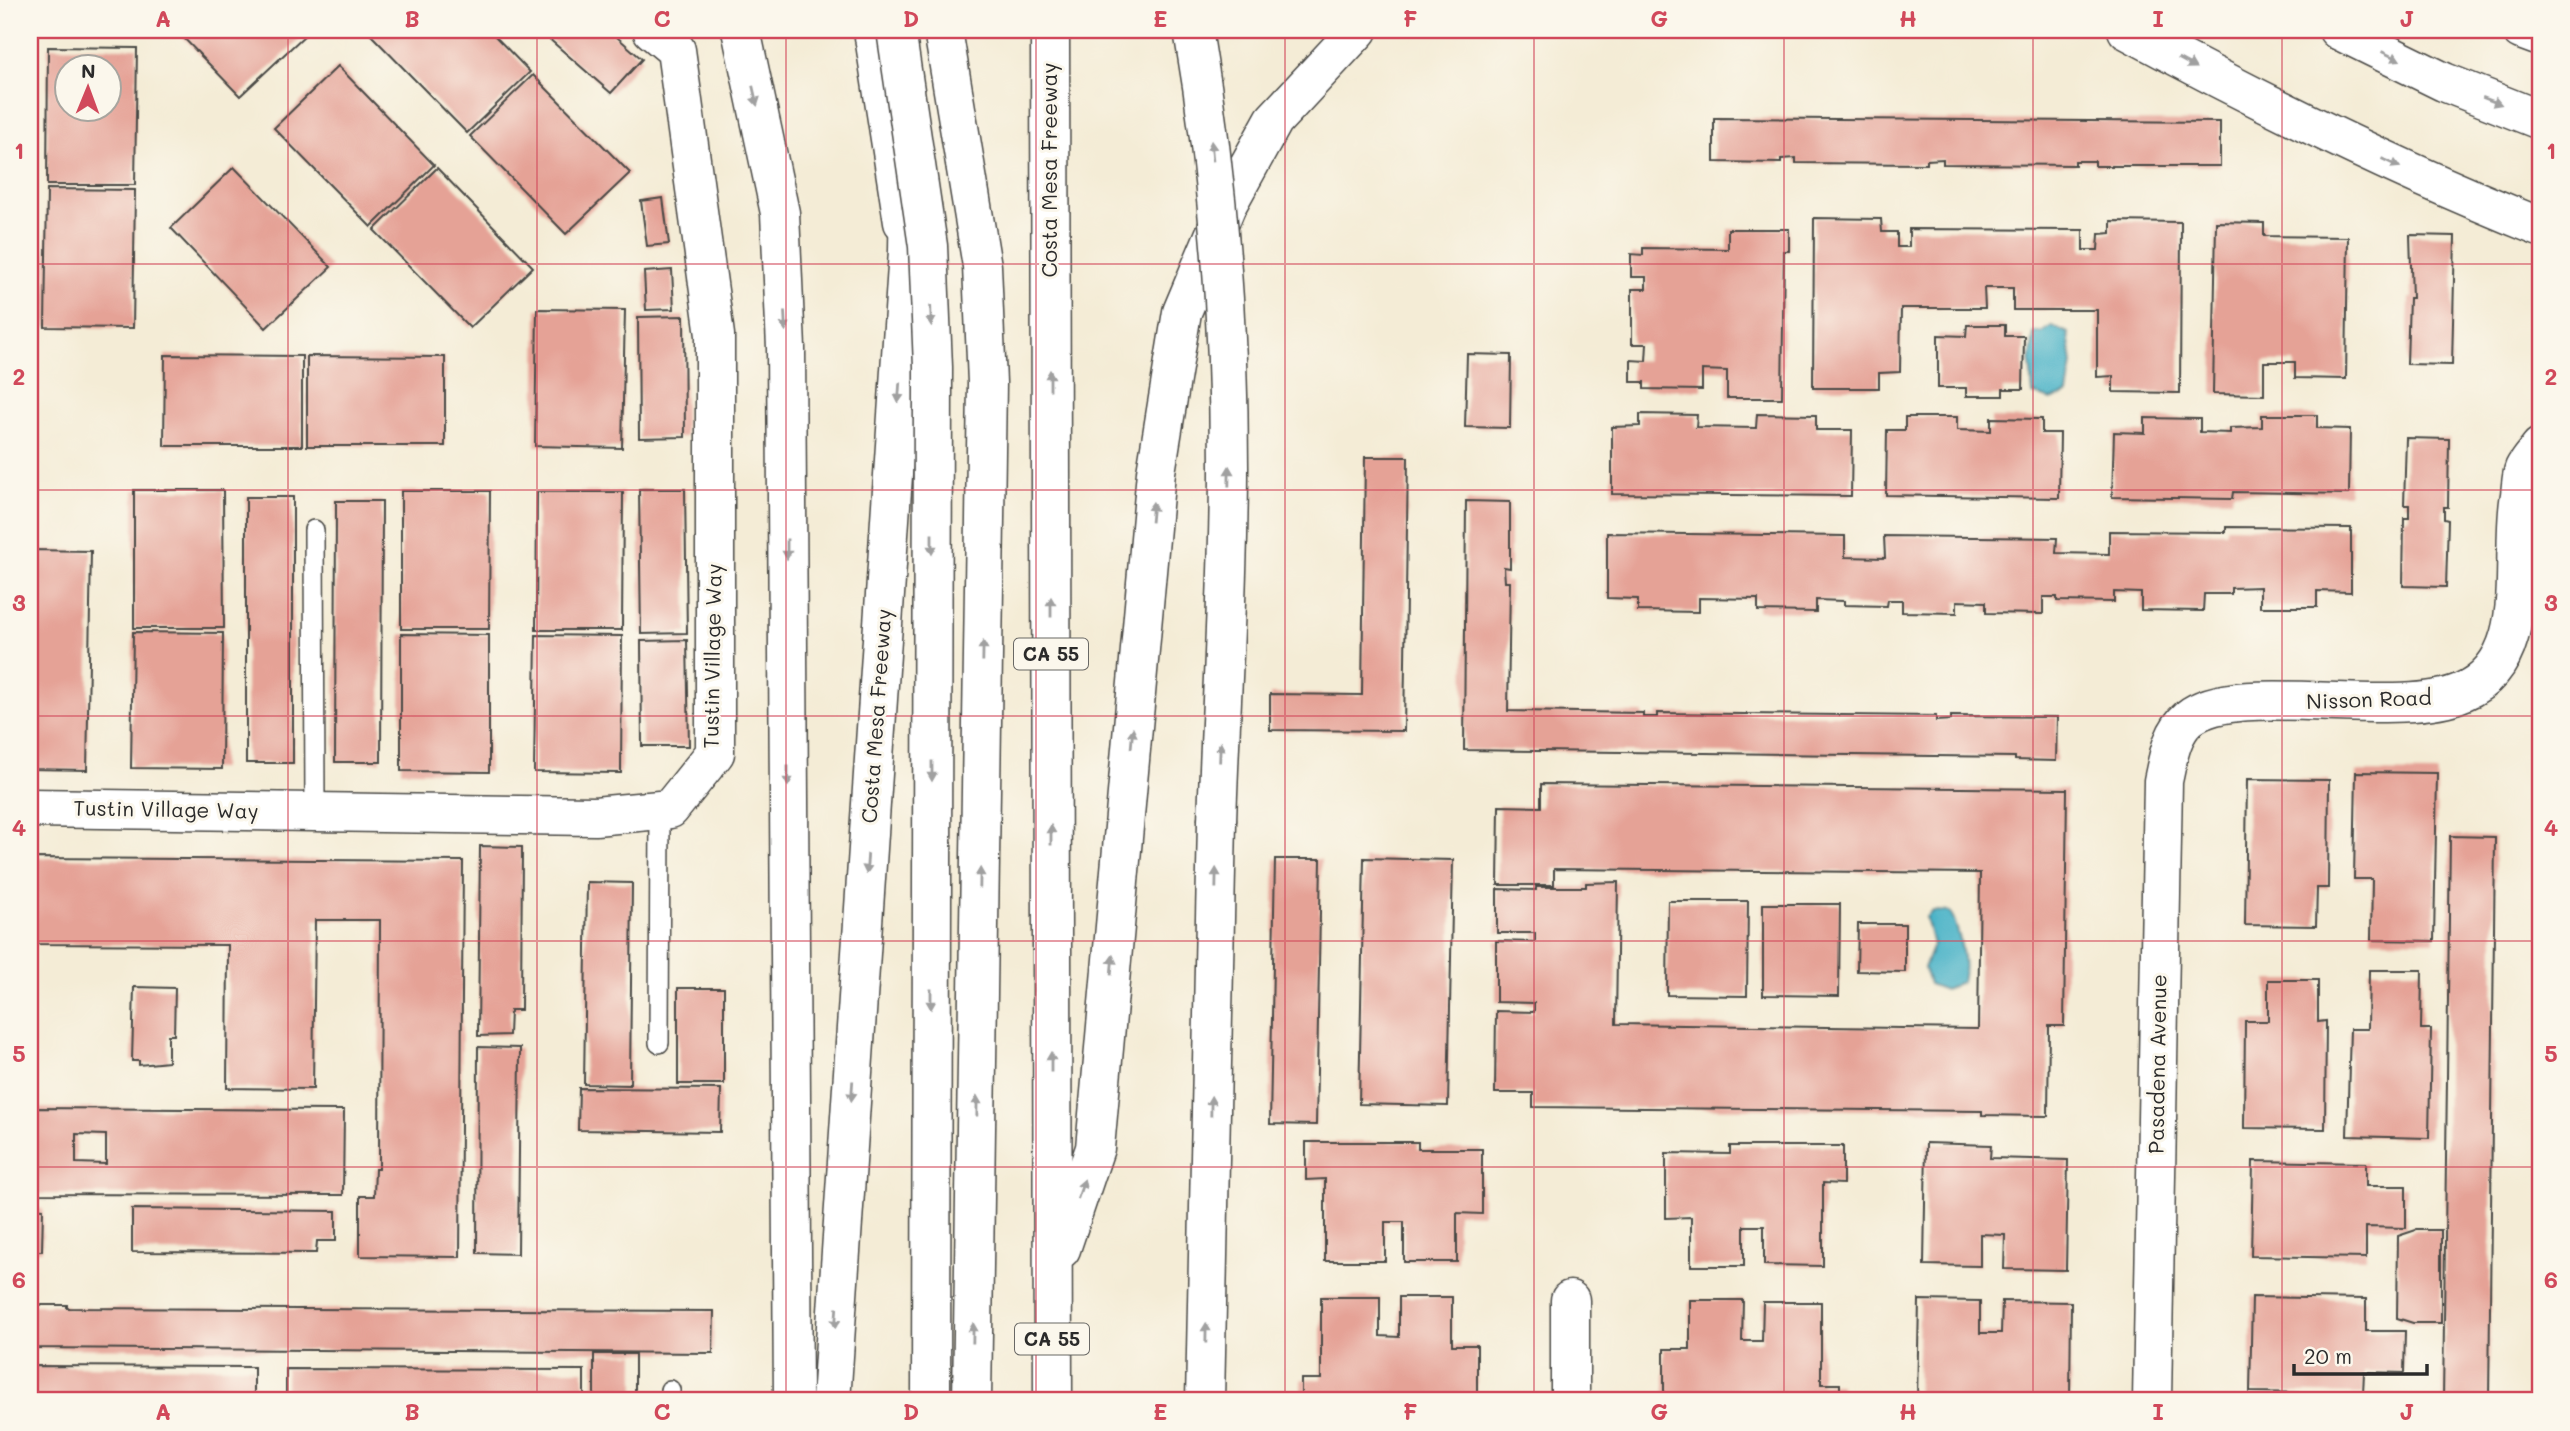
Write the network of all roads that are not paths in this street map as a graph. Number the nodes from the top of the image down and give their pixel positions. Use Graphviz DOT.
graph roads {
  1 [pos="652,30"];
  2 [pos="740,30"];
  3 [pos="873,30"];
  4 [pos="896,30"];
  5 [pos="911,30"];
  6 [pos="943,30"];
  7 [pos="1050,30"];
  8 [pos="1194,30"];
  9 [pos="1357,30"];
  10 [pos="2127,30"];
  11 [pos="2338,30"];
  12 [pos="2521,30"];
  13 [pos="2540,37"];
  14 [pos="2540,120"];
  15 [pos="2540,227"];
  16 [pos="908,251"];
  17 [pos="2540,447"];
  18 [pos="314,530"];
  19 [pos="2179,729"];
  20 [pos="30,808"];
  21 [pos="660,810"];
  22 [pos="315,812"];
  23 [pos="660,1043"];
  24 [pos="1052,1277"];
  25 [pos="1570,1300"];
  26 [pos="793,1401"];
  27 [pos="831,1401"];
  28 [pos="930,1401"];
  29 [pos="972,1401"];
  30 [pos="1053,1401"];
  31 [pos="1205,1401"];
  32 [pos="1570,1401"];
  33 [pos="2152,1401"];
  1 -- 21 [label="main road, Tustin Village Way"];
  2 -- 26 [label="main road, one-way"];
  3 -- 16 [label="main road"];
  4 -- 28 [label="main road, one-way, bridge"];
  5 -- 16 [label="main road, Costa Mesa Freeway"];
  29 -- 6 [label="main road, one-way"];
  24 -- 7 [label="main road, Costa Mesa Freeway / CA 55, one-way"];
  31 -- 8 [label="main road, one-way, bridge"];
  24 -- 9 [label="main road, one-way"];
  10 -- 15 [label="main road, one-way"];
  11 -- 14 [label="main road, one-way"];
  12 -- 13 [label="main road"];
  16 -- 27 [label="main road, Costa Mesa Freeway, one-way"];
  17 -- 19 [label="main road, Nisson Road"];
  18 -- 22 [label="lane"];
  19 -- 33 [label="main road, Pasadena Avenue"];
  20 -- 22 [label="main road, Tustin Village Way"];
  21 -- 22 [label="main road, Tustin Village Way"];
  21 -- 23 [label="lane"];
  24 -- 30 [label="main road, Costa Mesa Freeway / CA 55"];
  25 -- 32 [label="main road"];
}
